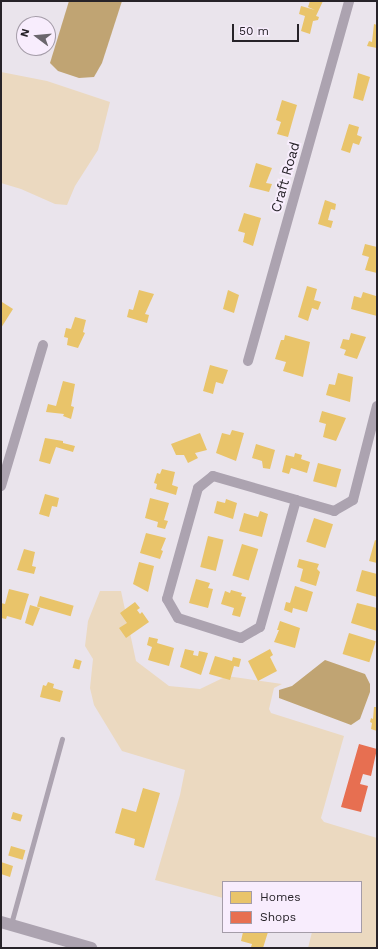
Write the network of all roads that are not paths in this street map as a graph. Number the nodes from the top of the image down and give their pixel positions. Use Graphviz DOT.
graph roads {
  1 [pos="349,1"];
  2 [pos="43,345"];
  3 [pos="248,361"];
  4 [pos="377,406"];
  5 [pos="1,486"];
  6 [pos="296,500"];
  7 [pos="62,739"];
  8 [pos="6,924"];
  9 [pos="91,948"];
  1 -- 3 [label="street, Craft Road"];
  2 -- 5 [label="street"];
  4 -- 6 [label="street"];
  6 -- 6 [label="street"];
  7 -- 8 [label="lane"];
  8 -- 9 [label="street"];
}
